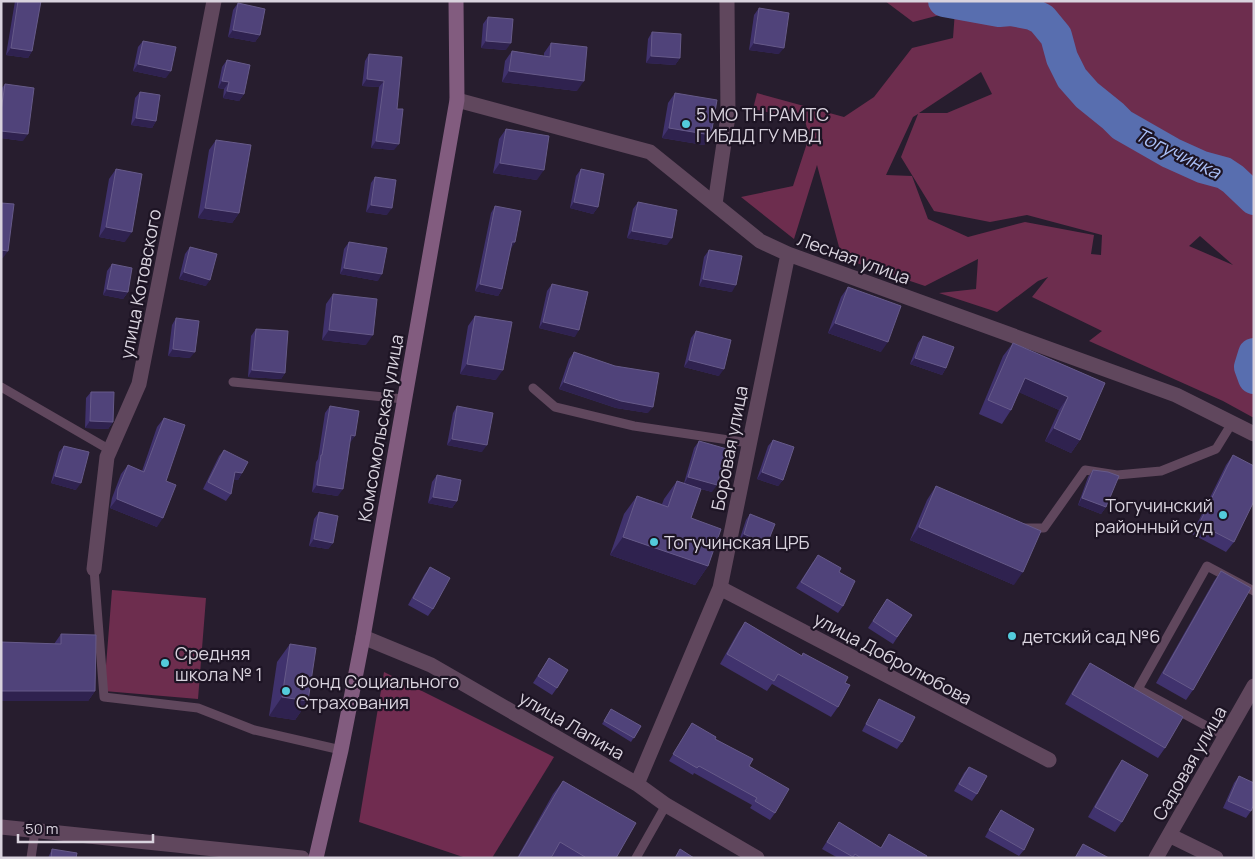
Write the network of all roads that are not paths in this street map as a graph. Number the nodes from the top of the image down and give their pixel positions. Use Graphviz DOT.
graph roads {
  1 [pos="214,1"];
  2 [pos="456,1"];
  3 [pos="727,1"];
  4 [pos="457,100"];
  5 [pos="715,204"];
  6 [pos="788,254"];
  7 [pos="233,382"];
  8 [pos="1,387"];
  9 [pos="532,388"];
  10 [pos="404,399"];
  11 [pos="1232,423"];
  12 [pos="1254,434"];
  13 [pos="750,444"];
  14 [pos="110,450"];
  15 [pos="1012,524"];
  16 [pos="94,569"];
  17 [pos="720,588"];
  18 [pos="1254,591"];
  19 [pos="363,637"];
  20 [pos="1254,686"];
  21 [pos="1225,736"];
  22 [pos="341,750"];
  23 [pos="1049,760"];
  24 [pos="637,784"];
  25 [pos="666,805"];
  26 [pos="1,827"];
  27 [pos="34,831"];
  28 [pos="1169,835"];
  29 [pos="31,858"];
  30 [pos="302,858"];
  31 [pos="316,858"];
  32 [pos="636,858"];
  33 [pos="757,858"];
  34 [pos="1156,858"];
  35 [pos="1216,858"];
  1 -- 14 [label="street, улица Котовского"];
  2 -- 4 [label="main road, Комсомольская улица"];
  3 -- 5 [label="street"];
  4 -- 5 [label="street, Лесная улица"];
  4 -- 10 [label="main road, Комсомольская улица"];
  5 -- 6 [label="street, Лесная улица"];
  6 -- 11 [label="street, Лесная улица"];
  6 -- 13 [label="street, Боровая улица"];
  7 -- 10 [label="lane"];
  8 -- 14 [label="lane"];
  9 -- 13 [label="lane"];
  10 -- 19 [label="main road, Комсомольская улица"];
  11 -- 12 [label="street, Лесная улица"];
  11 -- 15 [label="lane"];
  13 -- 17 [label="street, Боровая улица"];
  14 -- 16 [label="street, улица Котовского"];
  16 -- 22 [label="lane"];
  17 -- 23 [label="street, улица Добролюбова"];
  17 -- 24 [label="street, Боровая улица"];
  18 -- 21 [label="lane"];
  19 -- 22 [label="main road, Комсомольская улица"];
  19 -- 24 [label="street, улица Лапина"];
  20 -- 21 [label="street, Садовая улица"];
  21 -- 28 [label="street, Садовая улица"];
  22 -- 31 [label="main road, Комсомольская улица"];
  24 -- 25 [label="street, улица Лапина"];
  25 -- 32 [label="lane"];
  25 -- 33 [label="street, улица Лапина"];
  26 -- 27 [label="street"];
  27 -- 29 [label="lane"];
  27 -- 30 [label="street"];
  28 -- 34 [label="street, Садовая улица"];
  28 -- 35 [label="street"];
}
